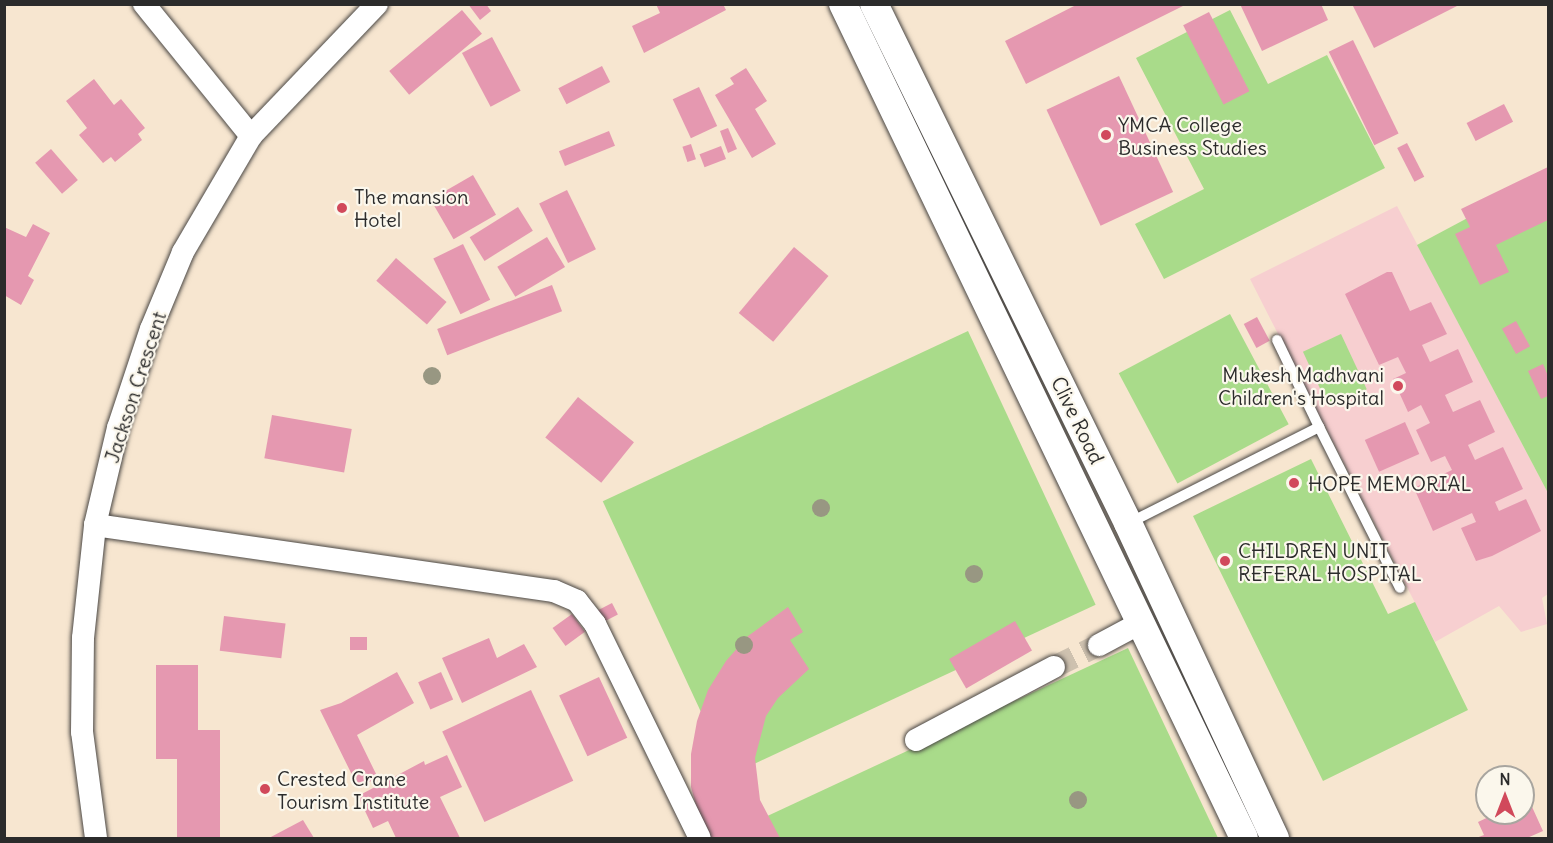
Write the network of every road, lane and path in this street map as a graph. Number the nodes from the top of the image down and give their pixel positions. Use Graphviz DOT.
graph roads {
  1 [pos="144,4"];
  2 [pos="377,4"];
  3 [pos="843,4"];
  4 [pos="874,4"];
  5 [pos="251,136"];
  6 [pos="1277,340"];
  7 [pos="1319,427"];
  8 [pos="1128,523"];
  9 [pos="95,525"];
  10 [pos="1400,588"];
  11 [pos="1142,622"];
  12 [pos="1099,645"];
  13 [pos="1054,667"];
  14 [pos="916,740"];
  15 [pos="96,838"];
  16 [pos="700,838"];
  17 [pos="1244,838"];
  18 [pos="1275,838"];
  1 -- 5 [label="street"];
  2 -- 5 [label="street, Jackson Crescent"];
  3 -- 11 [label="street, Clive Road"];
  4 -- 8 [label="street, Clive Road"];
  5 -- 9 [label="street, Jackson Crescent"];
  6 -- 7 [label="lane"];
  7 -- 8 [label="lane"];
  7 -- 10 [label="lane"];
  8 -- 18 [label="street, Clive Road"];
  9 -- 15 [label="street, Jackson Crescent"];
  9 -- 16 [label="street"];
  11 -- 12 [label="street"];
  11 -- 17 [label="street, Clive Road"];
  13 -- 14 [label="street"];
}
